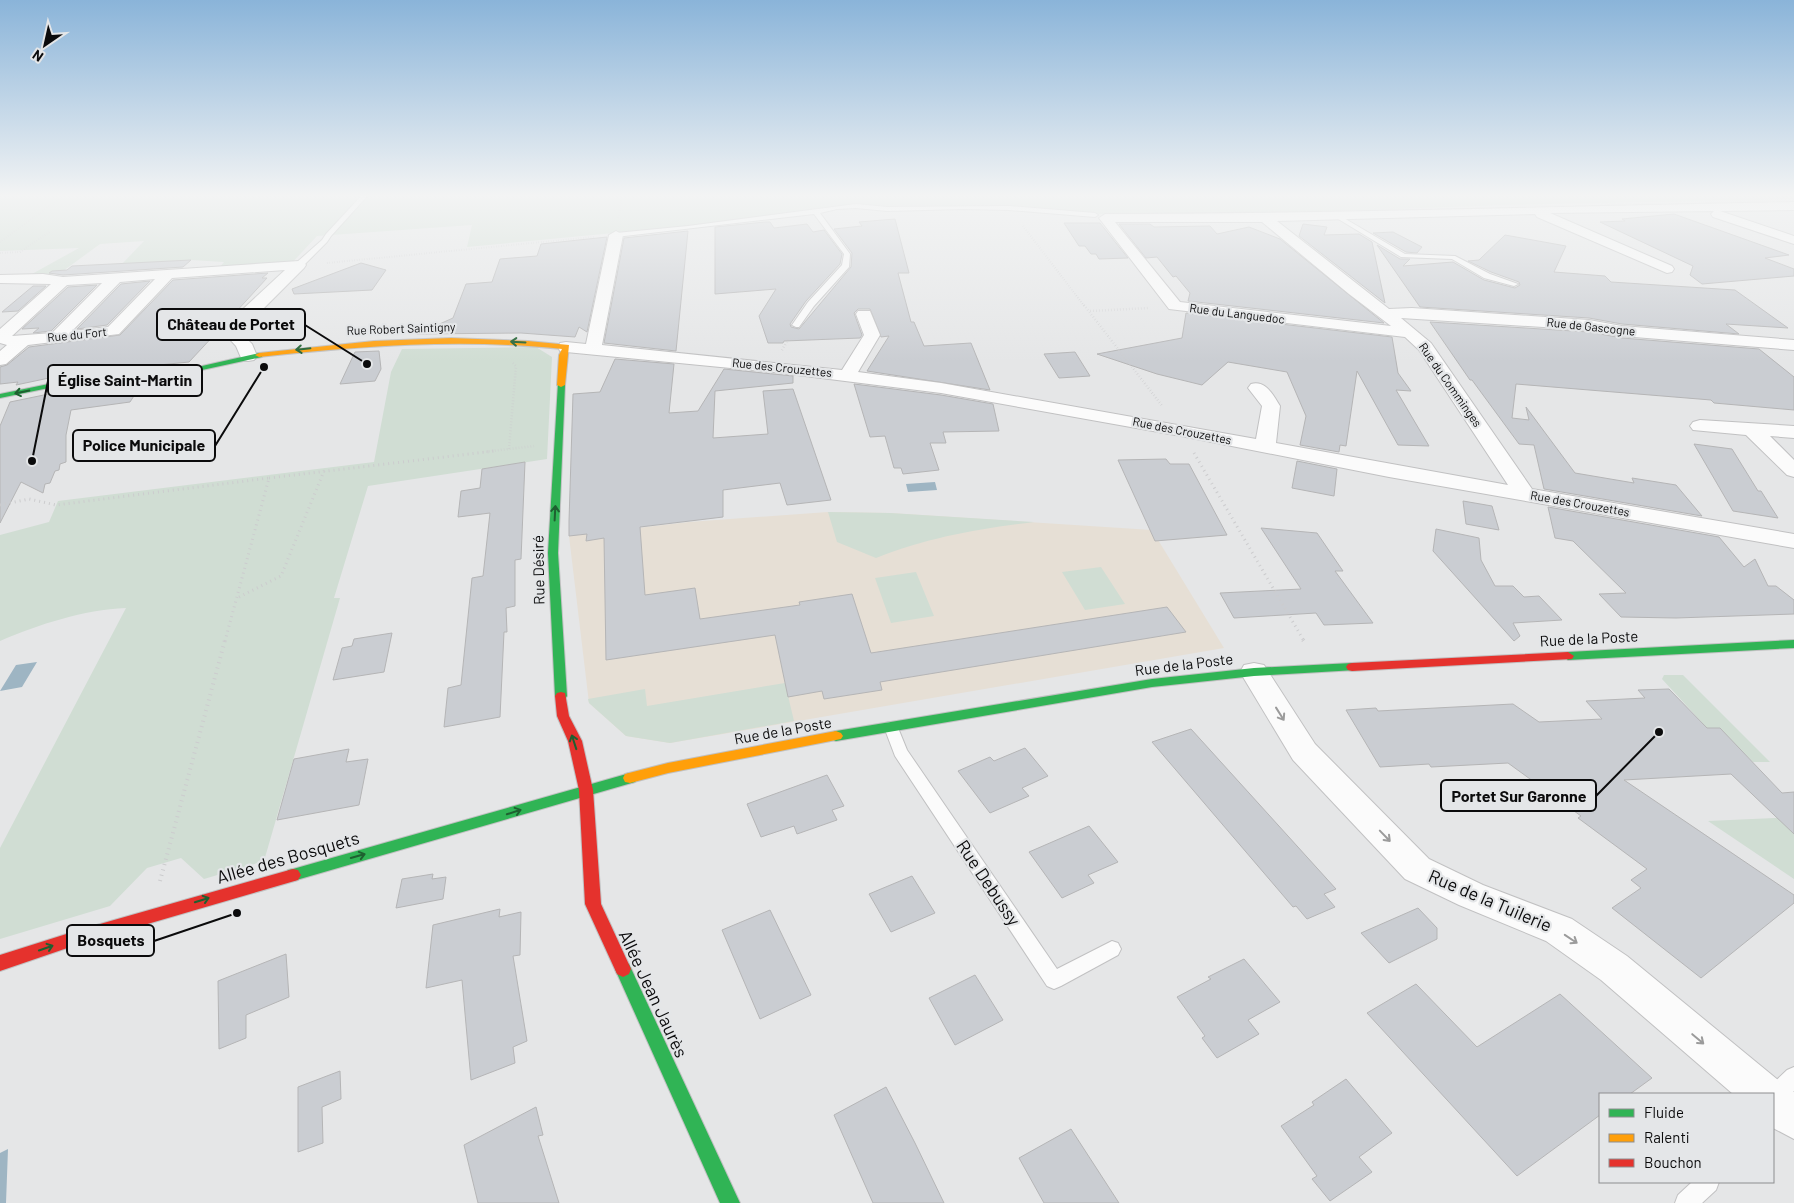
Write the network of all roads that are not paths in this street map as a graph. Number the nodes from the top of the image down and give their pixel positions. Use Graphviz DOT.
graph roads {
  1 [pos="315,250"];
  2 [pos="613,250"];
  3 [pos="844,250"];
  4 [pos="1128,250"];
  5 [pos="1304,250"];
  6 [pos="1393,250"];
  7 [pos="1625,250"];
  8 [pos="299,265"];
  9 [pos="1668,269"];
  10 [pos="168,274"];
  11 [pos="115,278"];
  12 [pos="6,279"];
  13 [pos="63,281"];
  14 [pos="1514,284"];
  15 [pos="0,289"];
  16 [pos="864,314"];
  17 [pos="1388,314"];
  18 [pos="796,325"];
  19 [pos="1410,332"];
  20 [pos="57,337"];
  21 [pos="0,338"];
  22 [pos="23,341"];
  23 [pos="0,342"];
  24 [pos="1794,345"];
  25 [pos="566,347"];
  26 [pos="593,350"];
  27 [pos="248,356"];
  28 [pos="0,360"];
  29 [pos="847,376"];
  30 [pos="1257,388"];
  31 [pos="0,396"];
  32 [pos="1700,426"];
  33 [pos="1752,430"];
  34 [pos="1794,432"];
  35 [pos="1266,447"];
  36 [pos="1794,471"];
  37 [pos="1522,494"];
  38 [pos="1794,541"];
  39 [pos="1794,644"];
  40 [pos="1254,672"];
  41 [pos="891,727"];
  42 [pos="586,790"];
  43 [pos="1112,949"];
  44 [pos="0,963"];
  45 [pos="1768,1093"];
  46 [pos="1707,1183"];
  47 [pos="730,1203"];
  48 [pos="1686,1203"];
  1 -- 8 [label="lane"];
  2 -- 26 [label="street"];
  3 -- 18 [label="lane"];
  4 -- 19 [label="street, Rue du Languedoc"];
  5 -- 17 [label="street, Rue du Comminges"];
  6 -- 14 [label="lane"];
  7 -- 9 [label="street"];
  8 -- 10 [label="street"];
  8 -- 27 [label="street"];
  10 -- 11 [label="street"];
  10 -- 20 [label="street, Rue du Fort"];
  11 -- 13 [label="street"];
  11 -- 20 [label="street"];
  12 -- 13 [label="street"];
  12 -- 15 [label="street"];
  13 -- 21 [label="street"];
  16 -- 29 [label="street"];
  17 -- 19 [label="street, Rue du Comminges"];
  17 -- 24 [label="street, Rue de Gascogne"];
  19 -- 37 [label="street, Rue du Comminges"];
  20 -- 22 [label="street, Rue du Fort"];
  22 -- 23 [label="street, Rue du Fort"];
  22 -- 28 [label="street"];
  25 -- 26 [label="street, Rue des Crouzettes"];
  25 -- 27 [label="street, Rue Robert Saintigny, one-way"];
  42 -- 25 [label="street, Rue Désiré, one-way"];
  26 -- 29 [label="street, Rue des Crouzettes"];
  27 -- 31 [label="street, Rue Robert Saintigny, one-way"];
  29 -- 35 [label="street, Rue des Crouzettes"];
  30 -- 35 [label="street"];
  32 -- 33 [label="street"];
  33 -- 34 [label="street"];
  33 -- 36 [label="street"];
  35 -- 37 [label="street, Rue des Crouzettes"];
  37 -- 38 [label="street, Rue des Crouzettes"];
  39 -- 40 [label="street, Rue de la Poste"];
  40 -- 41 [label="street, Rue de la Poste"];
  40 -- 45 [label="street, Rue de la Tuilerie, one-way"];
  41 -- 42 [label="street, Rue de la Poste"];
  41 -- 43 [label="lane, Rue Debussy"];
  44 -- 42 [label="street, Allée des Bosquets, one-way"];
  42 -- 47 [label="street, Allée Jean Jaurès"];
  46 -- 48 [label="lane"];
}
